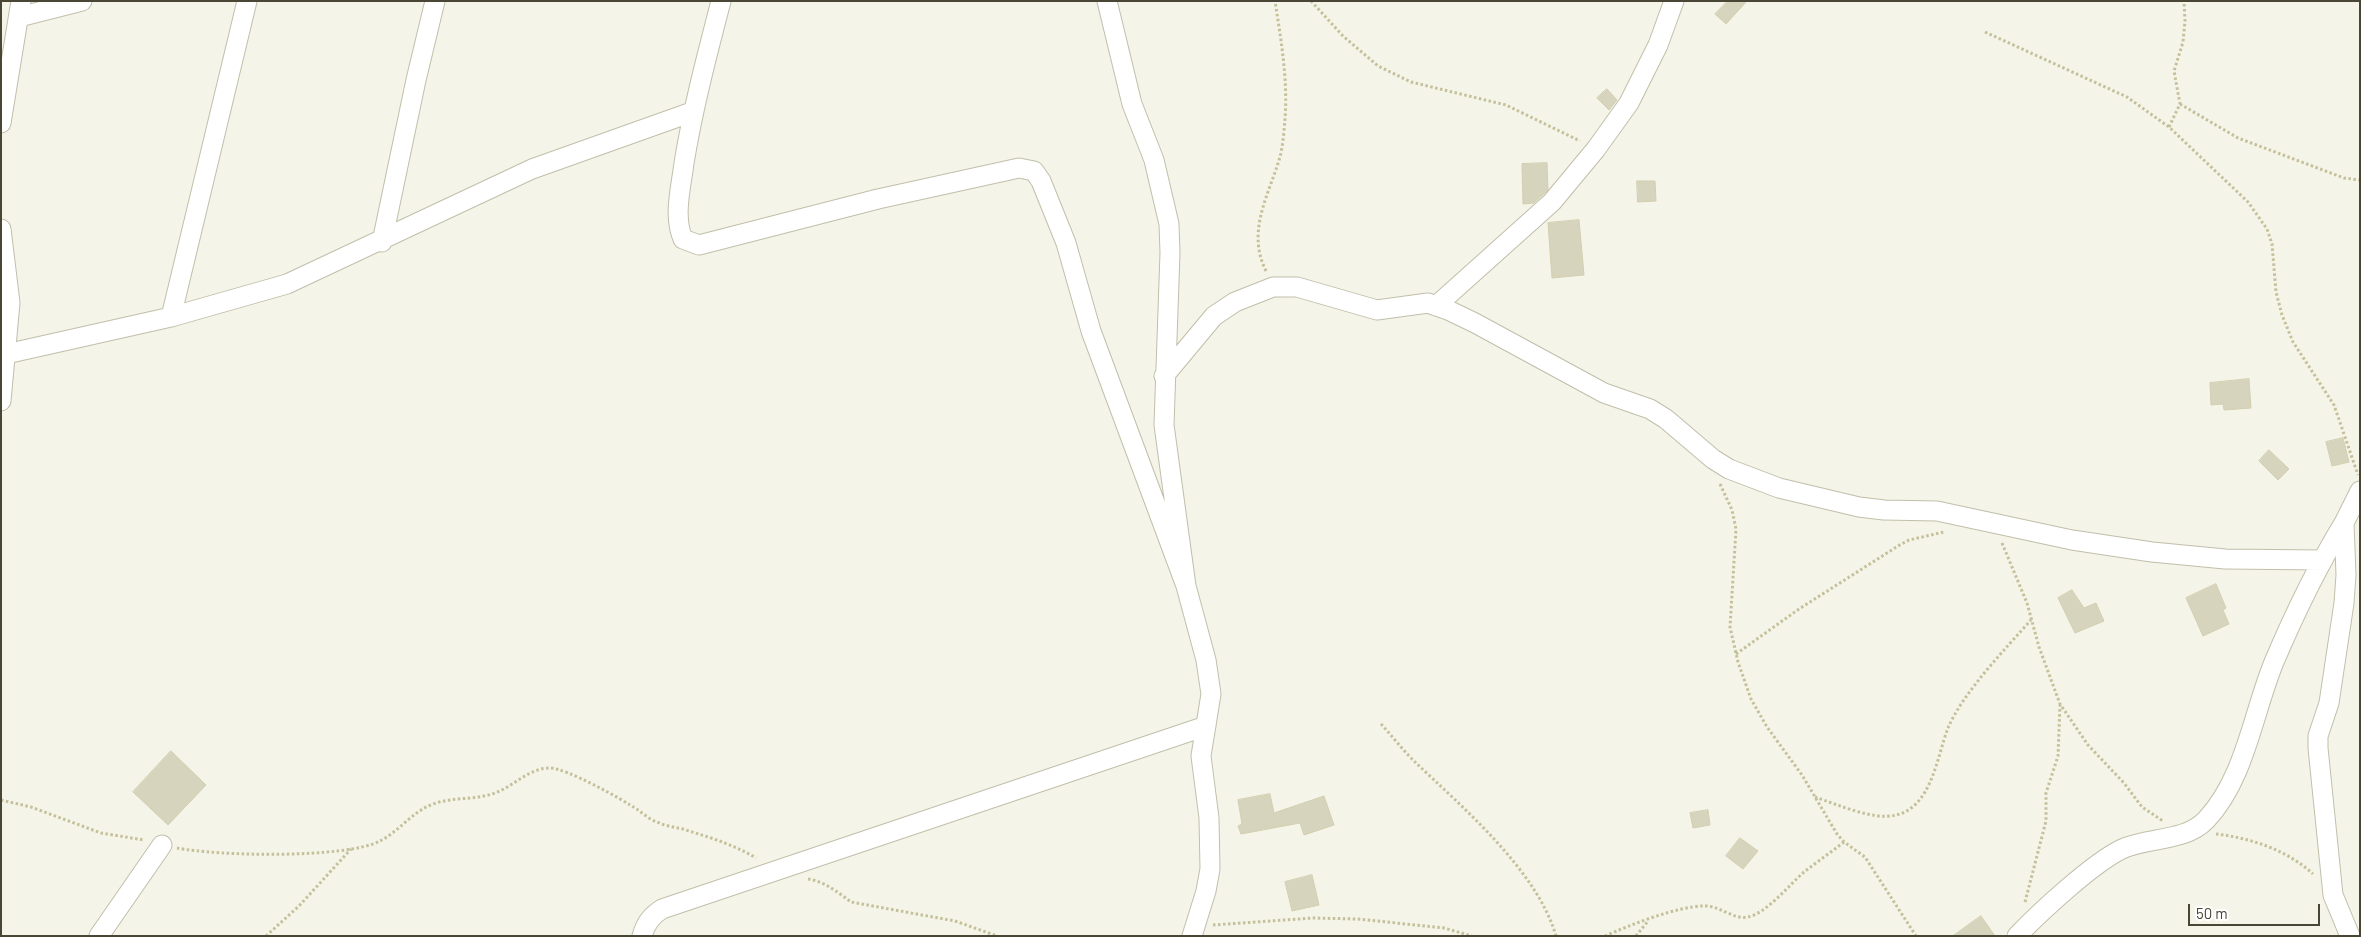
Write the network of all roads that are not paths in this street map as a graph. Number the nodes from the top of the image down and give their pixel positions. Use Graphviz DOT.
graph roads {
  1 [pos="82,1"];
  2 [pos="247,1"];
  3 [pos="436,1"];
  4 [pos="720,1"];
  5 [pos="1107,1"];
  6 [pos="1674,1"];
  7 [pos="20,9"];
  8 [pos="692,112"];
  9 [pos="1,123"];
  10 [pos="1,229"];
  11 [pos="382,242"];
  12 [pos="1436,306"];
  13 [pos="171,317"];
  14 [pos="6,354"];
  15 [pos="1164,376"];
  16 [pos="1,401"];
  17 [pos="2360,490"];
  18 [pos="2350,526"];
  19 [pos="2323,560"];
  20 [pos="1186,586"];
  21 [pos="1206,726"];
  22 [pos="162,845"];
  23 [pos="1194,931"];
  24 [pos="98,936"];
  25 [pos="642,936"];
  26 [pos="2017,936"];
  27 [pos="2350,936"];
  1 -- 7 [label="street"];
  2 -- 13 [label="street"];
  3 -- 11 [label="street"];
  4 -- 8 [label="street"];
  5 -- 15 [label="street"];
  6 -- 12 [label="street"];
  7 -- 9 [label="street"];
  8 -- 11 [label="street"];
  8 -- 20 [label="street"];
  10 -- 14 [label="street"];
  11 -- 13 [label="street"];
  12 -- 15 [label="street"];
  12 -- 19 [label="street"];
  13 -- 14 [label="street"];
  14 -- 16 [label="street"];
  15 -- 20 [label="street"];
  17 -- 18 [label="street"];
  18 -- 19 [label="street"];
  18 -- 27 [label="street"];
  19 -- 26 [label="street"];
  20 -- 21 [label="street"];
  21 -- 23 [label="street"];
  21 -- 25 [label="street"];
  22 -- 24 [label="street"];
}
